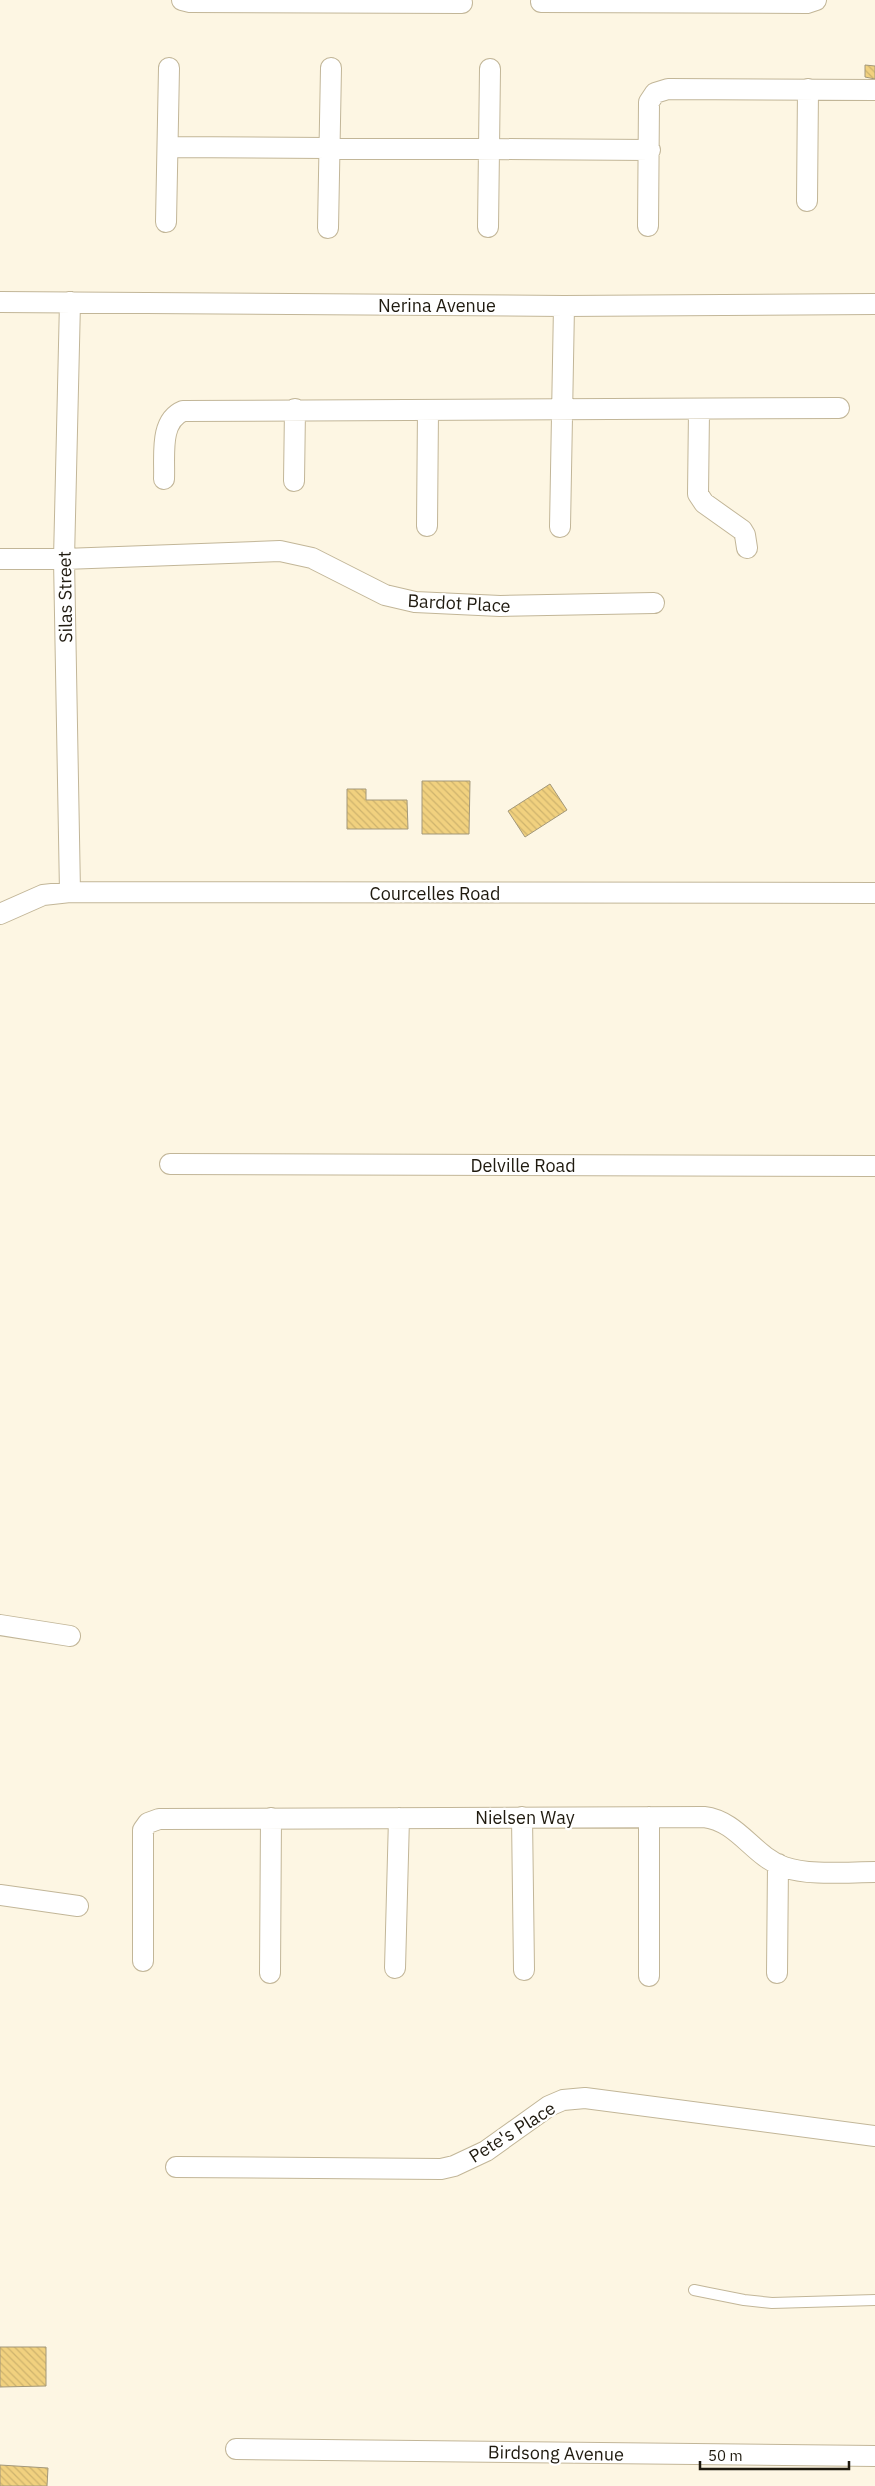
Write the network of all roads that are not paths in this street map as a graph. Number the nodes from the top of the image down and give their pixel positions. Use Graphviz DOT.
graph roads {
  1 [pos="182,0"];
  2 [pos="816,0"];
  3 [pos="541,2"];
  4 [pos="462,3"];
  5 [pos="169,68"];
  6 [pos="331,68"];
  7 [pos="490,69"];
  8 [pos="808,89"];
  9 [pos="875,90"];
  10 [pos="168,147"];
  11 [pos="329,148"];
  12 [pos="489,149"];
  13 [pos="650,150"];
  14 [pos="807,201"];
  15 [pos="166,222"];
  16 [pos="648,226"];
  17 [pos="488,227"];
  18 [pos="328,228"];
  19 [pos="0,302"];
  20 [pos="70,302"];
  21 [pos="875,304"];
  22 [pos="564,306"];
  23 [pos="839,408"];
  24 [pos="295,409"];
  25 [pos="428,410"];
  26 [pos="561,410"];
  27 [pos="699,411"];
  28 [pos="164,478"];
  29 [pos="294,481"];
  30 [pos="427,526"];
  31 [pos="560,527"];
  32 [pos="747,548"];
  33 [pos="0,559"];
  34 [pos="64,559"];
  35 [pos="654,603"];
  36 [pos="70,892"];
  37 [pos="875,893"];
  38 [pos="0,914"];
  39 [pos="170,1164"];
  40 [pos="875,1166"];
  41 [pos="0,1625"];
  42 [pos="70,1636"];
  43 [pos="522,1817"];
  44 [pos="649,1817"];
  45 [pos="271,1818"];
  46 [pos="399,1818"];
  47 [pos="778,1864"];
  48 [pos="875,1872"];
  49 [pos="0,1895"];
  50 [pos="78,1906"];
  51 [pos="143,1961"];
  52 [pos="395,1968"];
  53 [pos="524,1970"];
  54 [pos="270,1973"];
  55 [pos="777,1973"];
  56 [pos="650,1976"];
  57 [pos="875,2136"];
  58 [pos="176,2167"];
  59 [pos="694,2290"];
  60 [pos="875,2300"];
  61 [pos="236,2449"];
  62 [pos="875,2456"];
  1 -- 4 [label="street"];
  2 -- 3 [label="street"];
  5 -- 10 [label="street"];
  6 -- 11 [label="street"];
  7 -- 12 [label="street"];
  8 -- 9 [label="street"];
  8 -- 13 [label="street"];
  8 -- 14 [label="street"];
  10 -- 11 [label="street"];
  10 -- 15 [label="street"];
  11 -- 12 [label="street"];
  11 -- 18 [label="street"];
  12 -- 13 [label="street"];
  12 -- 17 [label="street"];
  13 -- 16 [label="street"];
  19 -- 20 [label="street, Nerina Avenue"];
  20 -- 22 [label="street, Nerina Avenue"];
  20 -- 34 [label="street, Silas Street"];
  21 -- 22 [label="street, Nerina Avenue"];
  22 -- 26 [label="street"];
  23 -- 27 [label="street"];
  24 -- 25 [label="street"];
  24 -- 28 [label="street"];
  24 -- 29 [label="street"];
  25 -- 26 [label="street"];
  25 -- 30 [label="street"];
  26 -- 27 [label="street"];
  26 -- 31 [label="street"];
  27 -- 32 [label="street"];
  33 -- 34 [label="street, Bardot Place"];
  34 -- 35 [label="street, Bardot Place"];
  34 -- 36 [label="street, Silas Street"];
  36 -- 37 [label="street, Courcelles Road"];
  36 -- 38 [label="street, Courcelles Road"];
  39 -- 40 [label="street, Delville Road"];
  41 -- 42 [label="street"];
  43 -- 44 [label="street, Nielsen Way"];
  43 -- 46 [label="street, Nielsen Way"];
  43 -- 53 [label="street"];
  44 -- 47 [label="street, Nielsen Way"];
  44 -- 56 [label="street"];
  45 -- 46 [label="street, Nielsen Way"];
  45 -- 51 [label="street, Nielsen Way"];
  45 -- 54 [label="street"];
  46 -- 52 [label="street"];
  47 -- 48 [label="street, Nielsen Way"];
  47 -- 55 [label="street"];
  49 -- 50 [label="street"];
  57 -- 58 [label="street, Pete's Place"];
  59 -- 60 [label="lane"];
  61 -- 62 [label="street, Birdsong Avenue"];
}
